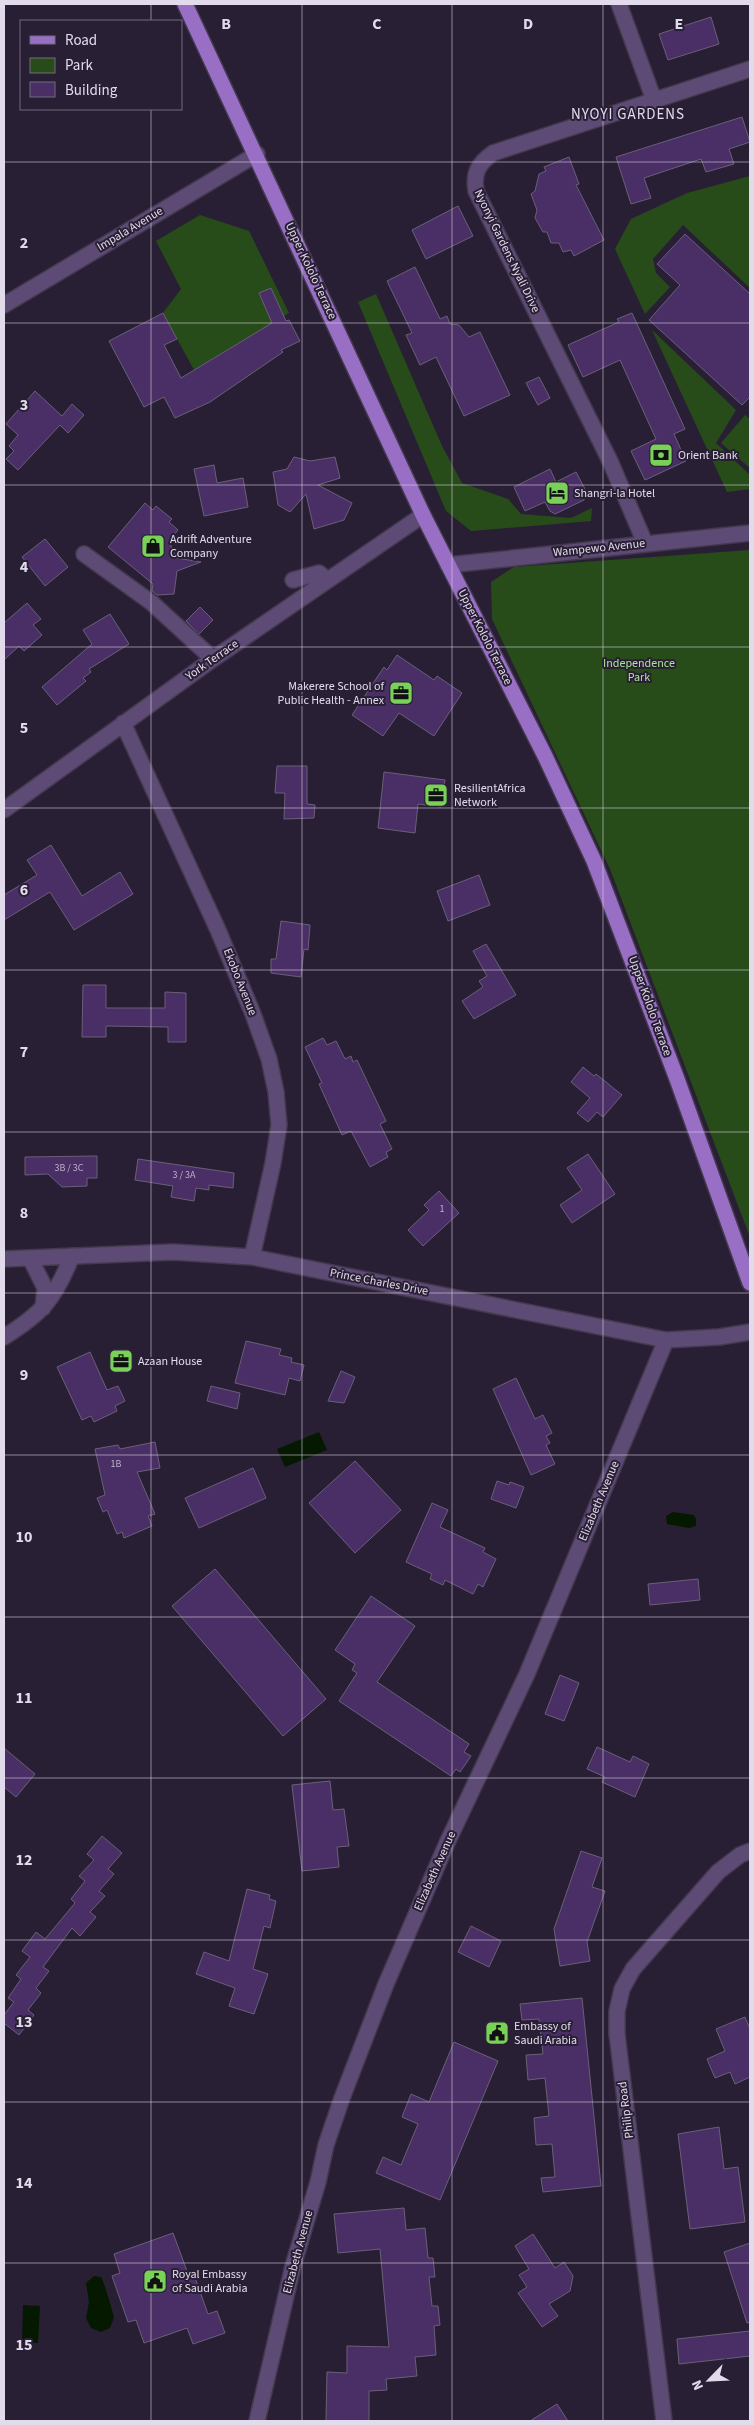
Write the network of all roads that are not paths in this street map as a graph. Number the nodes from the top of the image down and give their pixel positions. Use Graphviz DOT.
graph roads {
  1 [pos="185,4"];
  2 [pos="619,4"];
  3 [pos="750,69"];
  4 [pos="654,100"];
  5 [pos="257,154"];
  6 [pos="4,305"];
  7 [pos="423,515"];
  8 [pos="750,533"];
  9 [pos="645,543"];
  10 [pos="84,554"];
  11 [pos="448,564"];
  12 [pos="293,580"];
  13 [pos="327,580"];
  14 [pos="213,658"];
  15 [pos="123,723"];
  16 [pos="4,810"];
  17 [pos="72,1256"];
  18 [pos="252,1257"];
  19 [pos="30,1258"];
  20 [pos="4,1259"];
  21 [pos="750,1283"];
  22 [pos="43,1309"];
  23 [pos="750,1332"];
  24 [pos="4,1336"];
  25 [pos="666,1340"];
  26 [pos="750,1851"];
  27 [pos="257,2421"];
  28 [pos="664,2421"];
  1 -- 5 [label="main road, Upper Kololo Terrace"];
  2 -- 4 [label="street"];
  3 -- 4 [label="street, Nyonyi Gardens Nyali Drive"];
  4 -- 9 [label="street, Nyonyi Gardens Nyali Drive"];
  5 -- 6 [label="street, Impala Avenue"];
  5 -- 7 [label="main road, Upper Kololo Terrace"];
  7 -- 11 [label="main road, Upper Kololo Terrace"];
  7 -- 13 [label="street, York Terrace"];
  8 -- 9 [label="street, Wampewo Avenue"];
  9 -- 11 [label="street, Wampewo Avenue"];
  10 -- 14 [label="street"];
  11 -- 21 [label="main road, Upper Kololo Terrace"];
  12 -- 13 [label="street"];
  13 -- 14 [label="street, York Terrace"];
  14 -- 15 [label="street, York Terrace"];
  15 -- 16 [label="street, York Terrace"];
  15 -- 18 [label="street, Ekobo Avenue"];
  17 -- 18 [label="street, Prince Charles Drive"];
  17 -- 19 [label="street, Prince Charles Drive"];
  17 -- 22 [label="street"];
  18 -- 25 [label="street, Prince Charles Drive"];
  19 -- 20 [label="street, Prince Charles Drive"];
  19 -- 22 [label="street"];
  22 -- 24 [label="street"];
  23 -- 25 [label="street, Prince Charles Drive"];
  25 -- 27 [label="street, Elizabeth Avenue"];
  26 -- 28 [label="street, Philip Road"];
}
